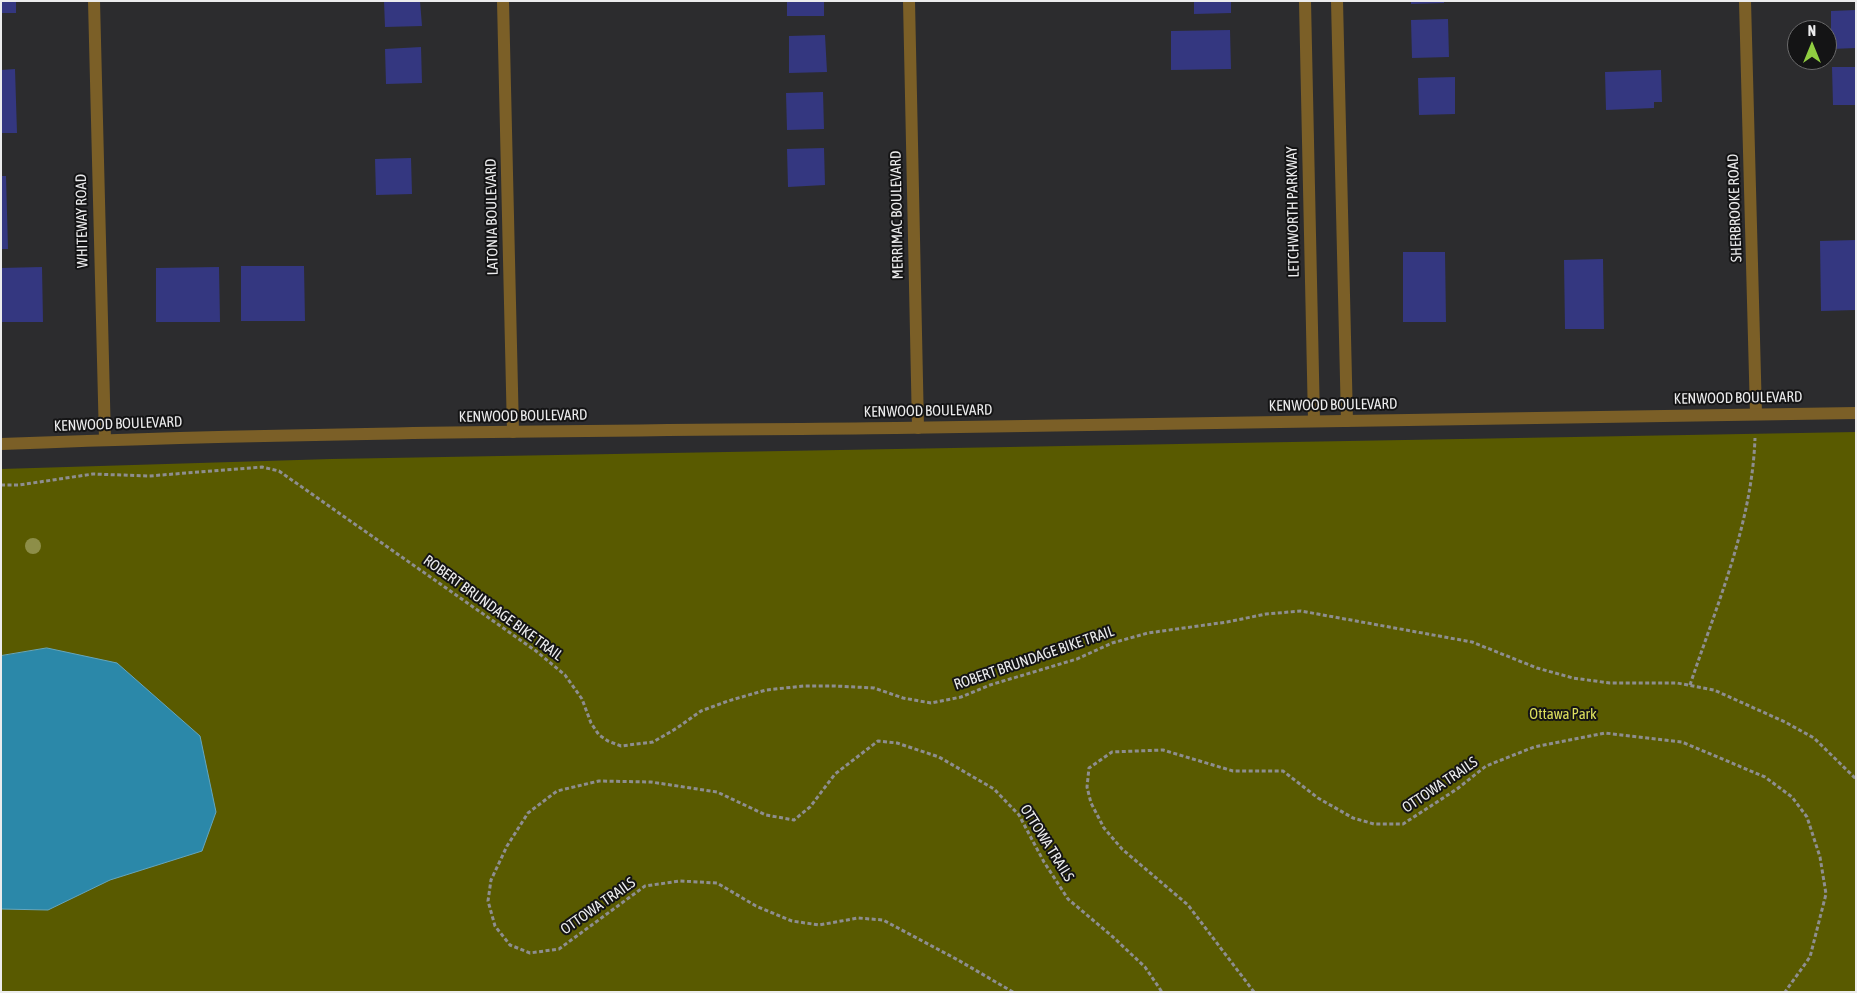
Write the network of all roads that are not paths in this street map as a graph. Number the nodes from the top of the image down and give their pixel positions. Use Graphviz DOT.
graph roads {
  1 [pos="94,1"];
  2 [pos="503,1"];
  3 [pos="909,1"];
  4 [pos="1305,1"];
  5 [pos="1337,1"];
  6 [pos="1745,1"];
  7 [pos="1856,413"];
  8 [pos="1756,414"];
  9 [pos="1314,421"];
  10 [pos="1347,421"];
  11 [pos="918,428"];
  12 [pos="513,432"];
  13 [pos="105,440"];
  14 [pos="1,444"];
  1 -- 13 [label="street, WHITEWAY ROAD"];
  2 -- 12 [label="street, LATONIA BOULEVARD"];
  3 -- 11 [label="street, MERRIMAC BOULEVARD"];
  4 -- 9 [label="street, LETCHWORTH PARKWAY"];
  5 -- 10 [label="street"];
  6 -- 8 [label="street, SHERBROOKE ROAD"];
  7 -- 8 [label="street, KENWOOD BOULEVARD"];
  8 -- 10 [label="street, KENWOOD BOULEVARD"];
  9 -- 10 [label="street, KENWOOD BOULEVARD"];
  9 -- 11 [label="street, KENWOOD BOULEVARD"];
  11 -- 12 [label="street, KENWOOD BOULEVARD"];
  12 -- 13 [label="street, KENWOOD BOULEVARD"];
  13 -- 14 [label="street, KENWOOD BOULEVARD"];
}
